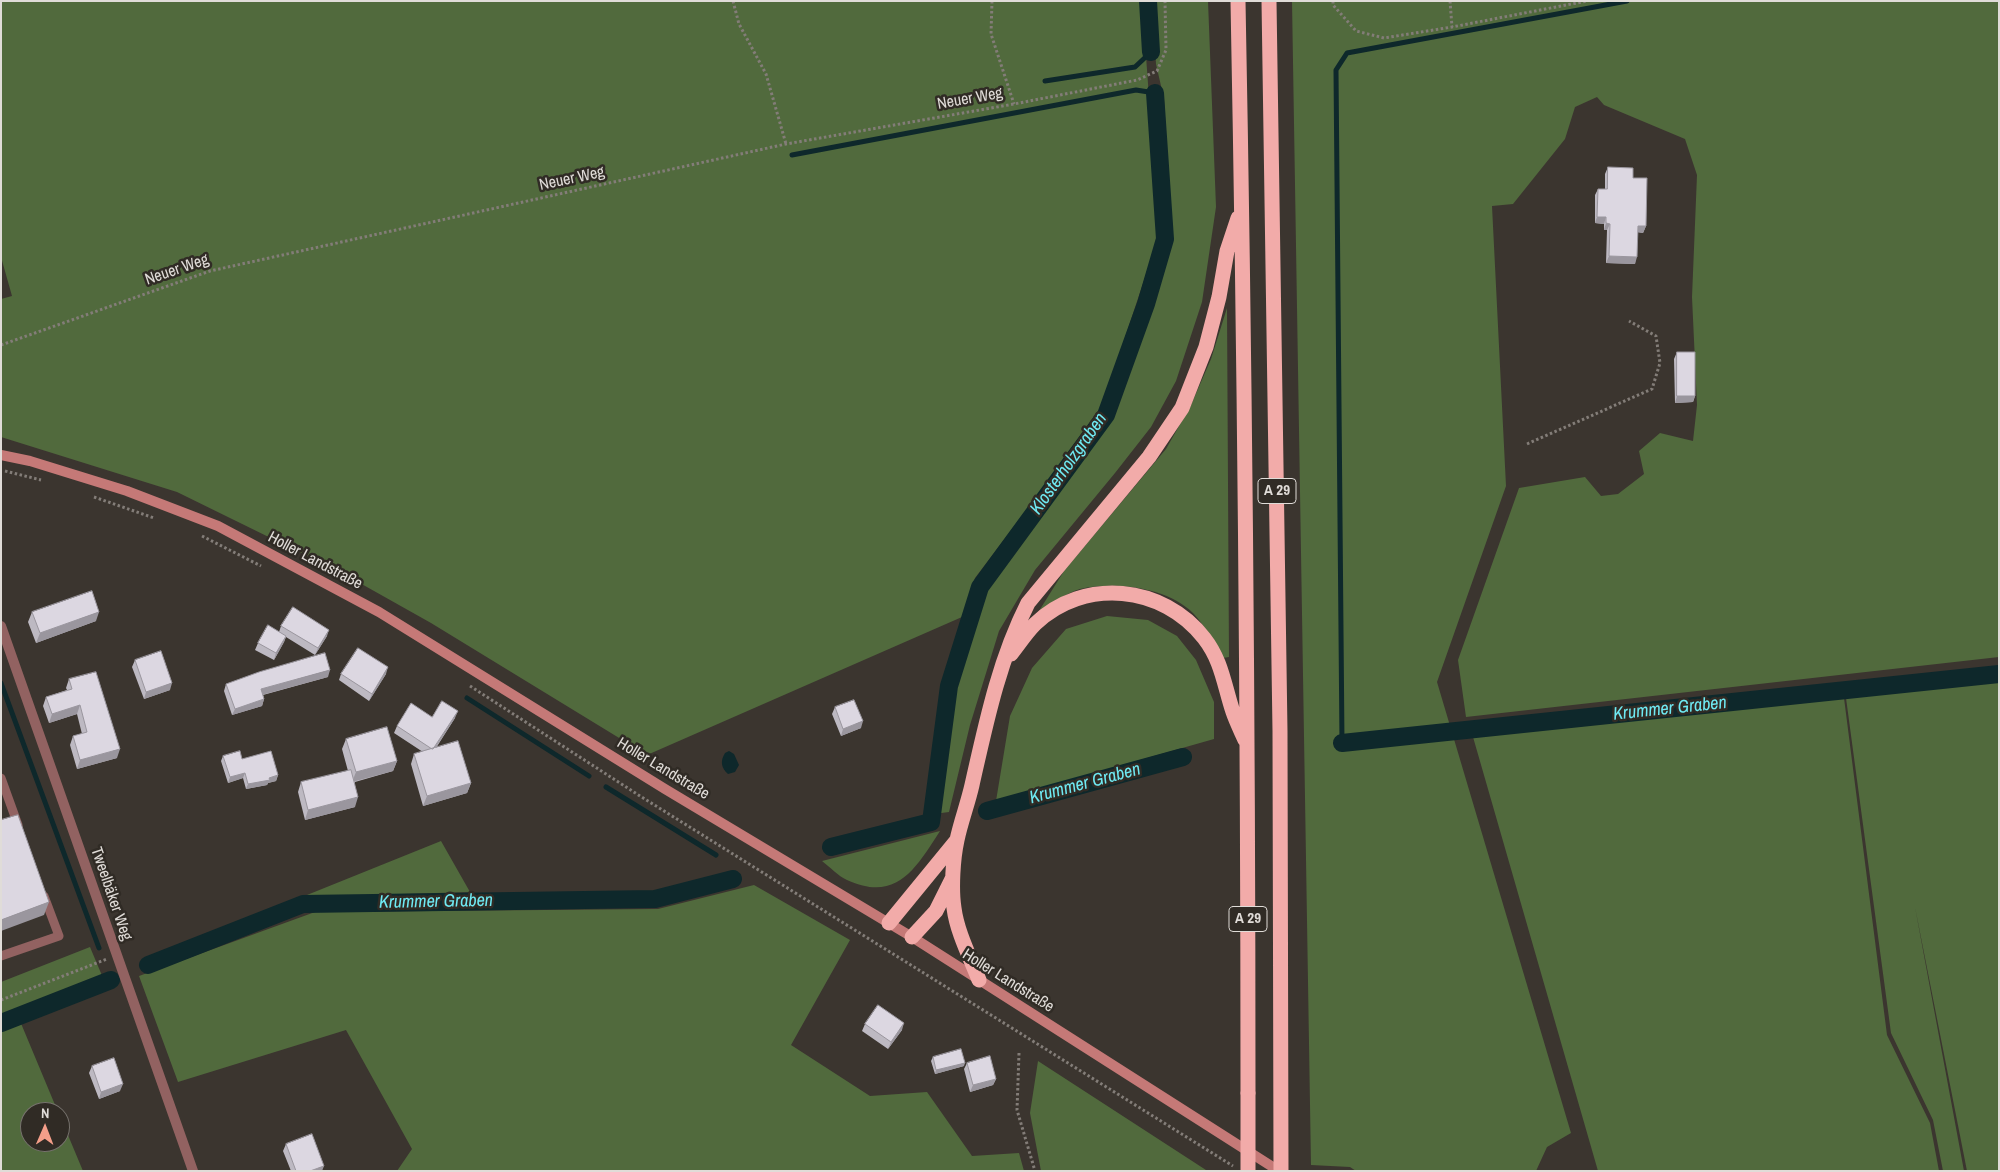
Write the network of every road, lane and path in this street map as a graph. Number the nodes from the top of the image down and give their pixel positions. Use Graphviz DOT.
graph roads {
  1 [pos="733,1"];
  2 [pos="992,1"];
  3 [pos="1165,1"];
  4 [pos="1238,1"];
  5 [pos="1270,1"];
  6 [pos="1332,1"];
  7 [pos="1450,1"];
  8 [pos="1587,1"];
  9 [pos="1452,27"];
  10 [pos="1014,104"];
  11 [pos="786,144"];
  12 [pos="1242,205"];
  13 [pos="1629,321"];
  14 [pos="1,346"];
  15 [pos="1527,444"];
  16 [pos="1,455"];
  17 [pos="1,470"];
  18 [pos="45,481"];
  19 [pos="90,495"];
  20 [pos="156,518"];
  21 [pos="194,532"];
  22 [pos="265,568"];
  23 [pos="1,626"];
  24 [pos="1003,665"];
  25 [pos="465,683"];
  26 [pos="1248,746"];
  27 [pos="1,778"];
  28 [pos="21,832"];
  29 [pos="956,840"];
  30 [pos="954,876"];
  31 [pos="41,886"];
  32 [pos="889,923"];
  33 [pos="912,937"];
  34 [pos="1,956"];
  35 [pos="117,956"];
  36 [pos="979,980"];
  37 [pos="1,1000"];
  38 [pos="1019,1053"];
  39 [pos="193,1171"];
  40 [pos="1035,1171"];
  41 [pos="1240,1171"];
  42 [pos="1248,1171"];
  43 [pos="1280,1171"];
  1 -- 11 [label="path"];
  2 -- 10 [label="path"];
  3 -- 10 [label="path, Neuer Weg"];
  4 -- 12 [label="highway, A 29"];
  5 -- 43 [label="highway, A 29"];
  6 -- 9 [label="path"];
  7 -- 9 [label="path"];
  8 -- 9 [label="path"];
  10 -- 11 [label="path, Neuer Weg"];
  11 -- 14 [label="path, Neuer Weg"];
  12 -- 24 [label="highway"];
  12 -- 26 [label="highway, A 29"];
  13 -- 15 [label="path"];
  16 -- 32 [label="main road, Holler Landstraße"];
  17 -- 18 [label="path"];
  19 -- 20 [label="path"];
  21 -- 22 [label="path"];
  23 -- 35 [label="street, Tweelbäker Weg"];
  24 -- 26 [label="highway"];
  24 -- 29 [label="highway"];
  25 -- 41 [label="path"];
  26 -- 42 [label="highway, A 29, bridge"];
  27 -- 28 [label="lane"];
  29 -- 30 [label="highway"];
  29 -- 32 [label="highway"];
  30 -- 33 [label="highway"];
  30 -- 36 [label="highway"];
  31 -- 34 [label="lane"];
  32 -- 33 [label="main road, Holler Landstraße"];
  33 -- 36 [label="main road, Holler Landstraße"];
  35 -- 37 [label="path"];
  35 -- 39 [label="street, Tweelbäker Weg"];
  36 -- 43 [label="main road, Holler Landstraße"];
  38 -- 40 [label="path"];
}
